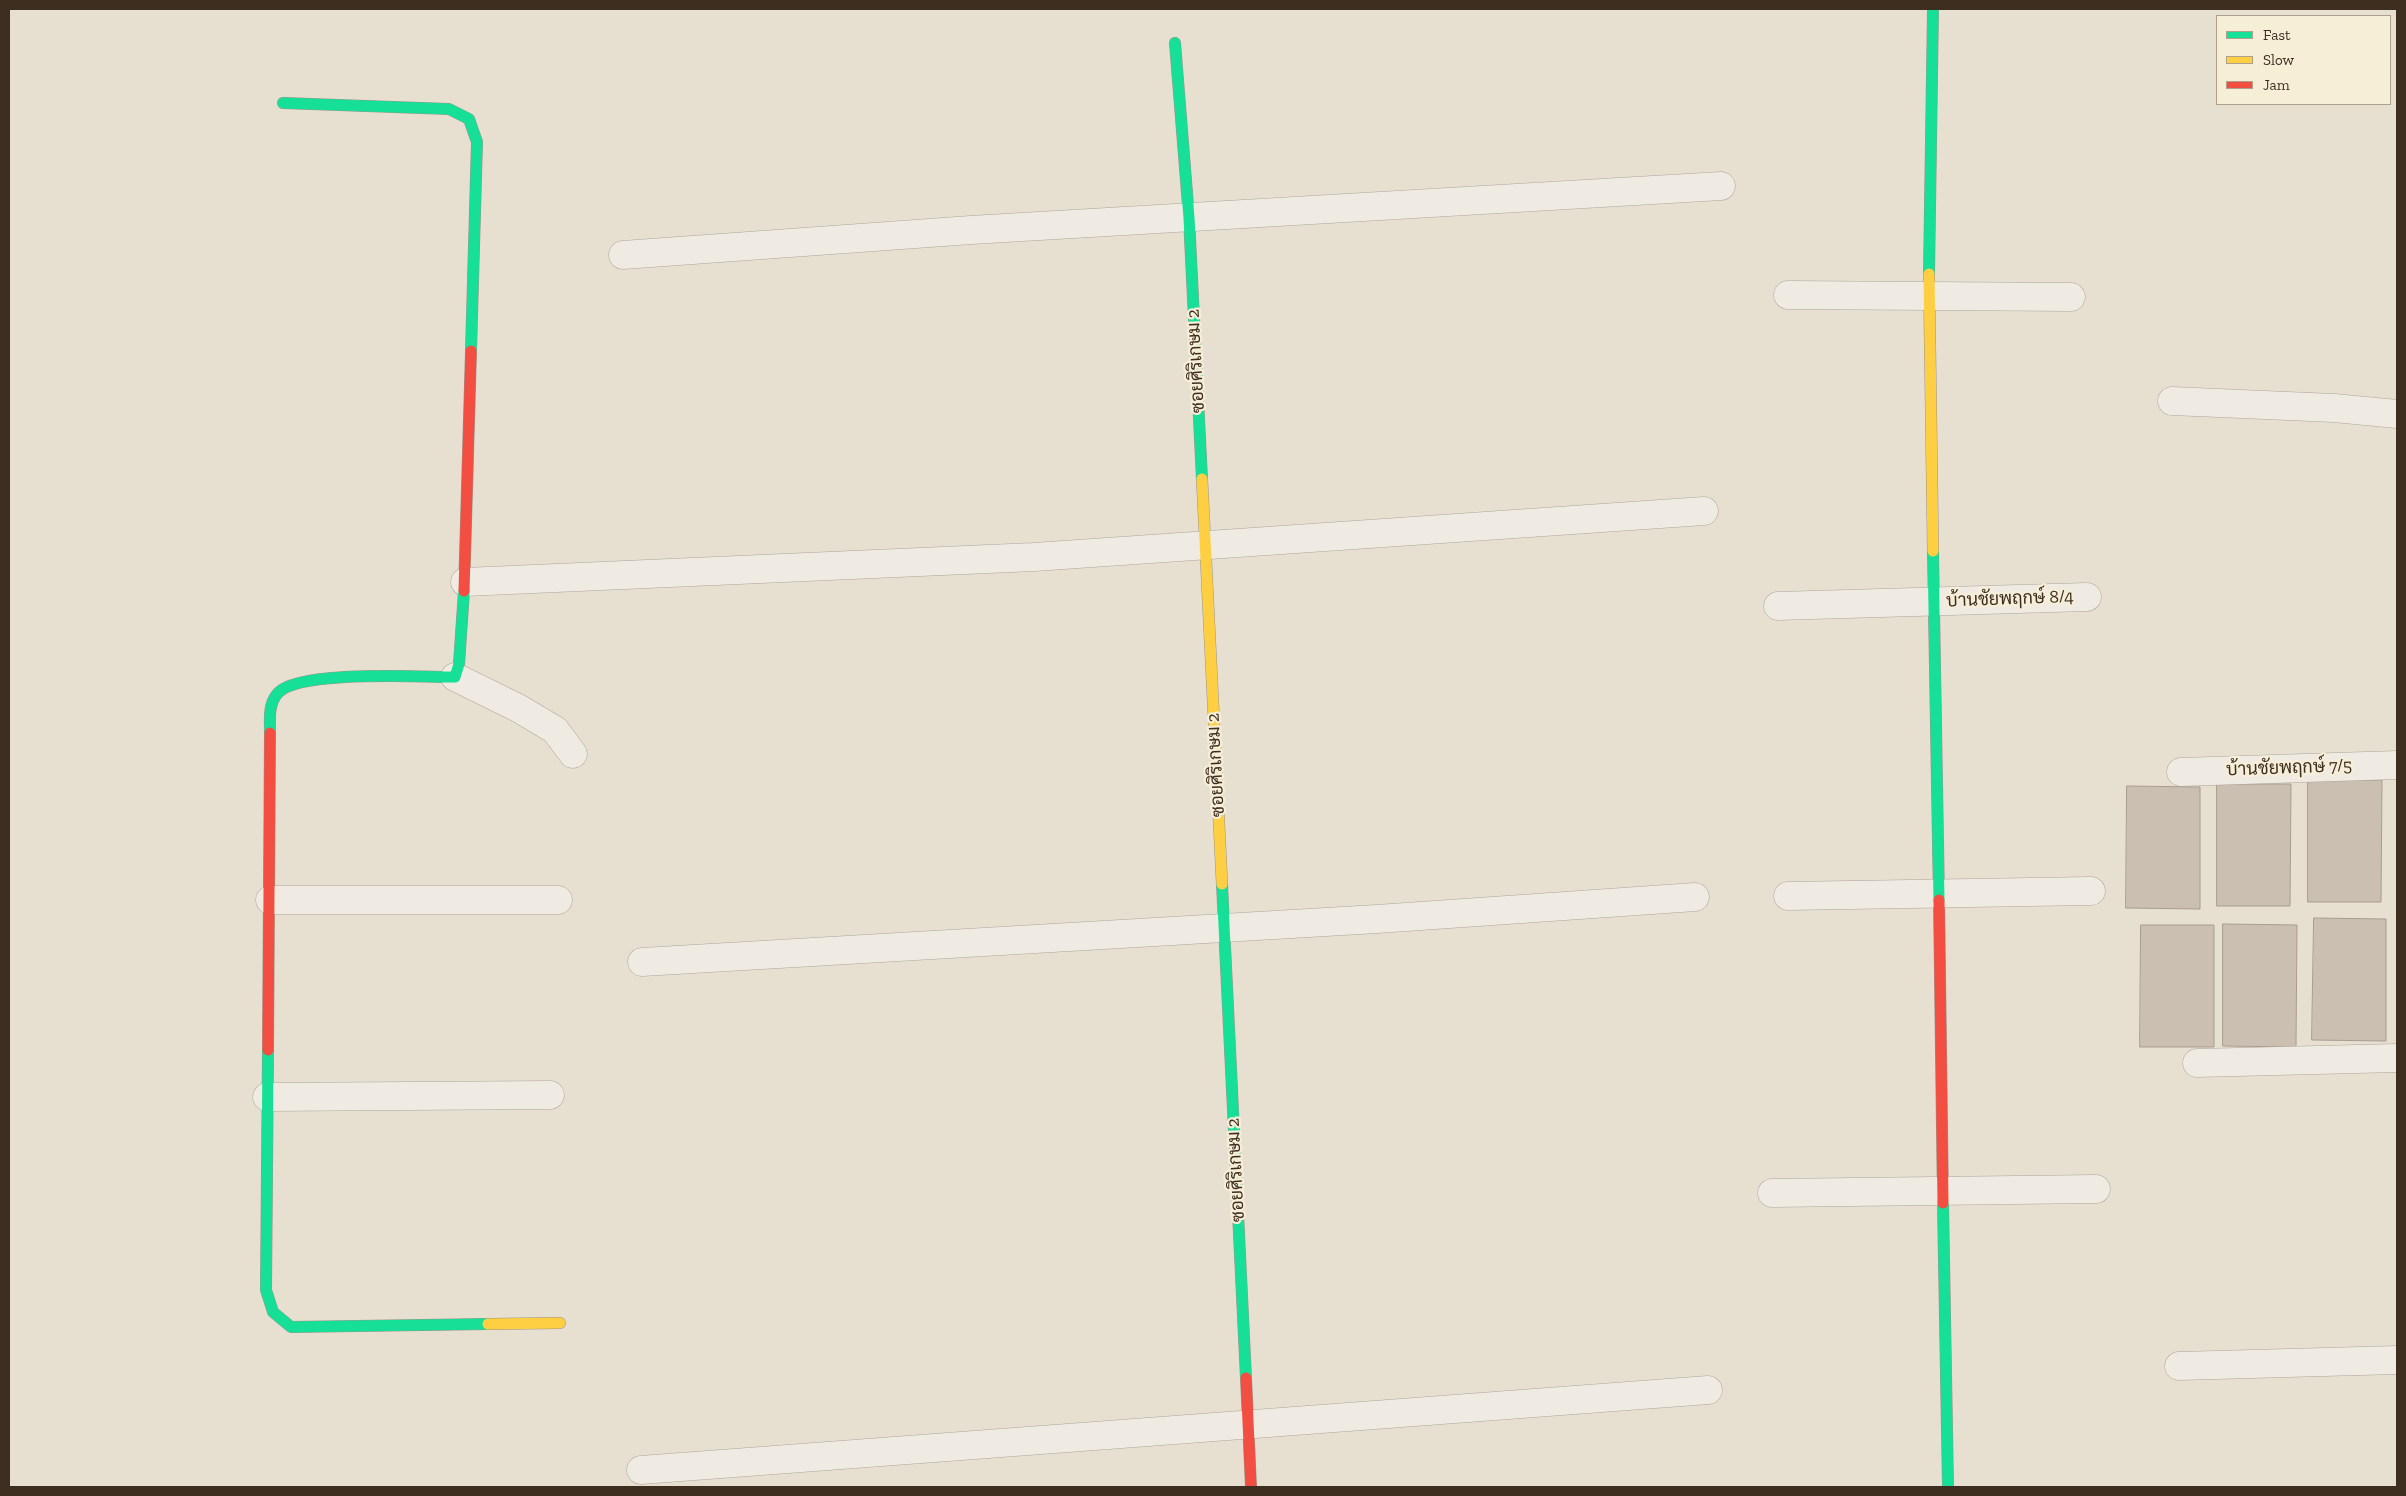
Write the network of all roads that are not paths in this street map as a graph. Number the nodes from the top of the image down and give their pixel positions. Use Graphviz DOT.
graph roads {
  1 [pos="1933,9"];
  2 [pos="1175,43"];
  3 [pos="283,103"];
  4 [pos="1721,186"];
  5 [pos="1189,218"];
  6 [pos="622,254"];
  7 [pos="1788,294"];
  8 [pos="1929,296"];
  9 [pos="2072,297"];
  10 [pos="2172,401"];
  11 [pos="2397,414"];
  12 [pos="1704,510"];
  13 [pos="1205,545"];
  14 [pos="465,582"];
  15 [pos="2087,597"];
  16 [pos="1934,602"];
  17 [pos="1778,606"];
  18 [pos="455,678"];
  19 [pos="573,754"];
  20 [pos="2397,764"];
  21 [pos="2181,772"];
  22 [pos="2091,891"];
  23 [pos="1939,894"];
  24 [pos="1788,896"];
  25 [pos="1695,897"];
  26 [pos="270,900"];
  27 [pos="558,900"];
  28 [pos="1224,928"];
  29 [pos="642,962"];
  30 [pos="2397,1058"];
  31 [pos="2197,1063"];
  32 [pos="550,1095"];
  33 [pos="267,1097"];
  34 [pos="2096,1189"];
  35 [pos="1943,1191"];
  36 [pos="1772,1193"];
  37 [pos="560,1323"];
  38 [pos="2397,1360"];
  39 [pos="2179,1366"];
  40 [pos="1708,1390"];
  41 [pos="1249,1424"];
  42 [pos="641,1470"];
  43 [pos="1251,1487"];
  44 [pos="1948,1487"];
  1 -- 8 [label="street"];
  2 -- 5 [label="street, ซอยศิริเกษม 2"];
  3 -- 14 [label="street"];
  4 -- 5 [label="street"];
  5 -- 6 [label="street"];
  5 -- 13 [label="street, ซอยศิริเกษม 2"];
  7 -- 8 [label="street"];
  8 -- 9 [label="street"];
  8 -- 16 [label="street"];
  10 -- 11 [label="street"];
  12 -- 13 [label="street"];
  13 -- 14 [label="street"];
  13 -- 28 [label="street, ซอยศิริเกษม 2"];
  14 -- 18 [label="street"];
  15 -- 16 [label="street, บ้านชัยพฤกษ์ 8/4"];
  16 -- 17 [label="street, บ้านชัยพฤกษ์ 8/4"];
  16 -- 23 [label="street"];
  18 -- 19 [label="street"];
  18 -- 26 [label="street"];
  20 -- 21 [label="street, บ้านชัยพฤกษ์ 7/5"];
  22 -- 23 [label="street"];
  23 -- 24 [label="street"];
  23 -- 35 [label="street"];
  25 -- 28 [label="street"];
  26 -- 27 [label="street"];
  26 -- 33 [label="street"];
  28 -- 29 [label="street"];
  28 -- 41 [label="street, ซอยศิริเกษม 2"];
  30 -- 31 [label="street"];
  32 -- 33 [label="street"];
  33 -- 37 [label="street"];
  34 -- 35 [label="street"];
  35 -- 36 [label="street"];
  35 -- 44 [label="street"];
  38 -- 39 [label="street"];
  40 -- 41 [label="street"];
  41 -- 42 [label="street"];
  41 -- 43 [label="street, ซอยศิริเกษม 2"];
}
